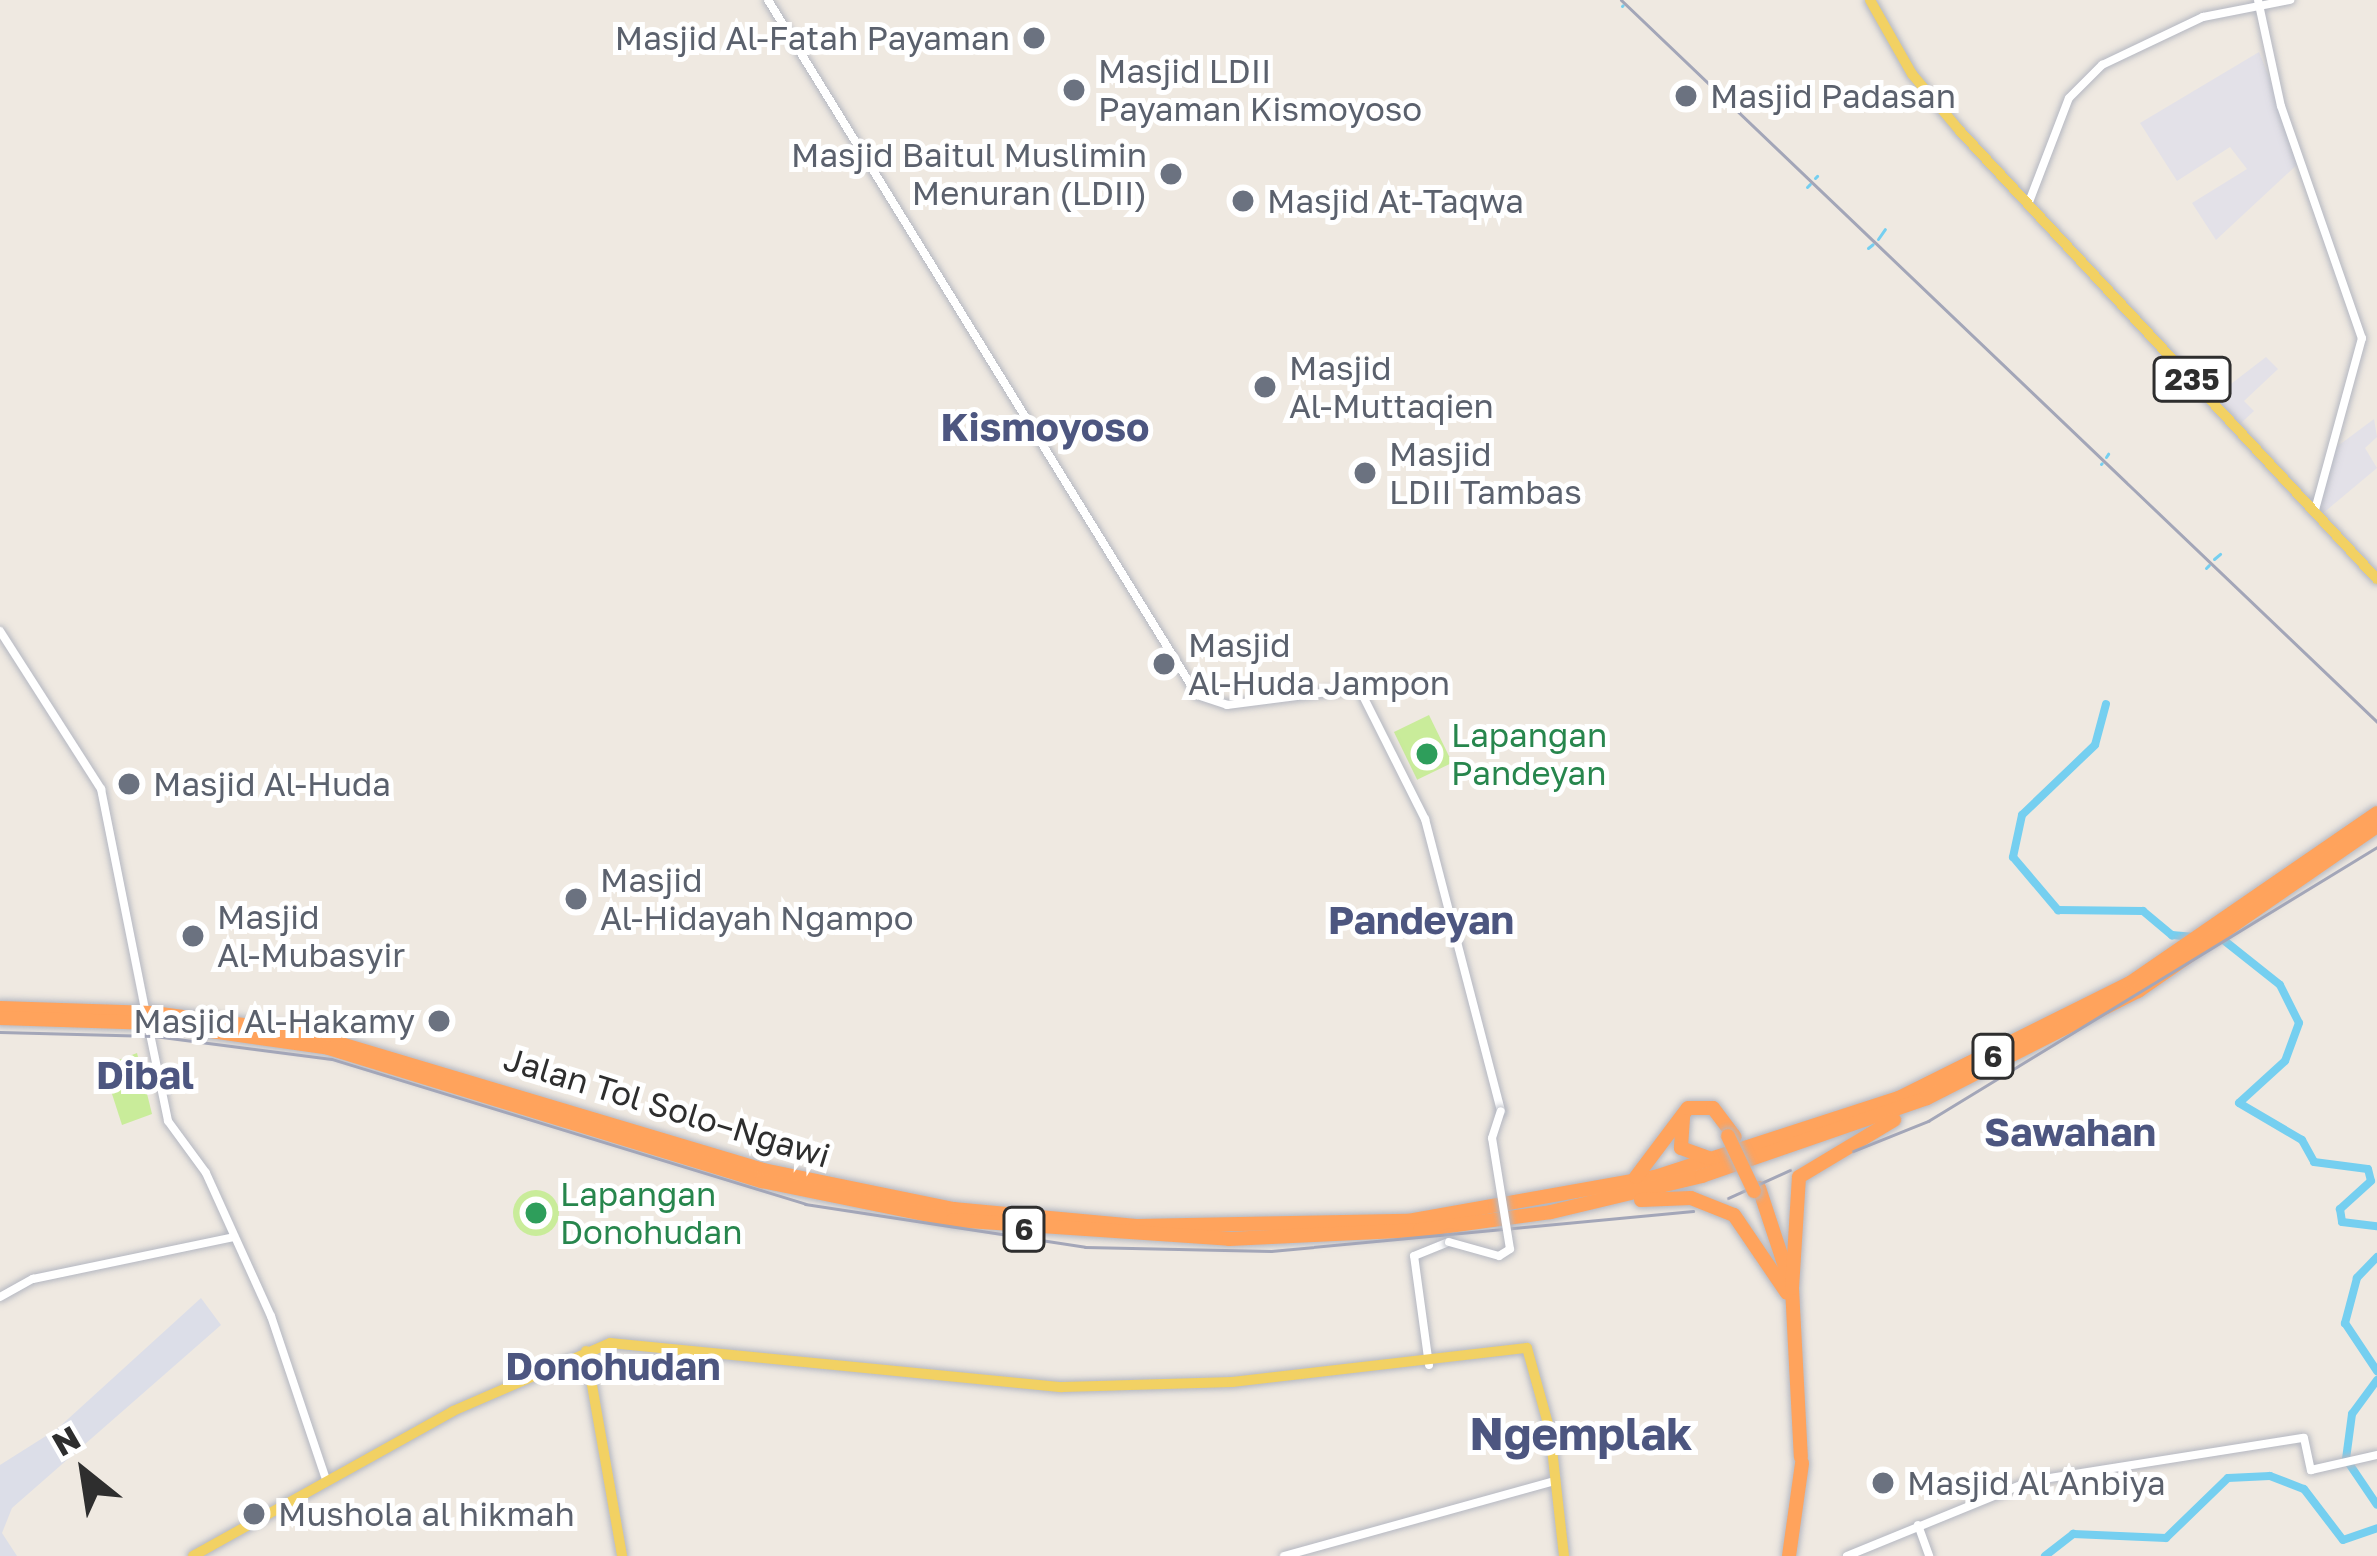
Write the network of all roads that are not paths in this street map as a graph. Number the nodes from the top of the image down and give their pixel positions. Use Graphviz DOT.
graph roads {
  1 [pos="768,0"];
  2 [pos="1870,0"];
  3 [pos="2290,0"];
  4 [pos="2259,4"];
  5 [pos="2029,202"];
  6 [pos="2315,510"];
  7 [pos="2377,579"];
  8 [pos="0,632"];
  9 [pos="2377,813"];
  10 [pos="2377,826"];
  11 [pos="2351,839"];
  12 [pos="2178,960"];
  13 [pos="0,1008"];
  14 [pos="145,1009"];
  15 [pos="0,1018"];
  16 [pos="149,1029"];
  17 [pos="1978,1076"];
  18 [pos="508,1093"];
  19 [pos="1802,1134"];
  20 [pos="1732,1136"];
  21 [pos="1526,1205"];
  22 [pos="1551,1212"];
  23 [pos="229,1232"];
  24 [pos="1790,1291"];
  25 [pos="0,1297"];
  26 [pos="586,1351"];
  27 [pos="1430,1365"];
  28 [pos="2377,1454"];
  29 [pos="325,1476"];
  30 [pos="1557,1480"];
  31 [pos="1918,1525"];
  32 [pos="193,1556"];
  33 [pos="622,1556"];
  34 [pos="1284,1556"];
  35 [pos="1564,1556"];
  36 [pos="1787,1556"];
  37 [pos="1847,1556"];
  38 [pos="1929,1556"];
  1 -- 27 [label="street, bridge"];
  2 -- 5 [label="main road, 235"];
  3 -- 4 [label="street"];
  4 -- 5 [label="street"];
  4 -- 6 [label="street"];
  5 -- 6 [label="main road, 235"];
  6 -- 7 [label="main road, 235"];
  8 -- 14 [label="street"];
  9 -- 11 [label="highway, Jalan Tol Solo–Ngawi / 6"];
  10 -- 11 [label="highway, Jalan Tol Solo–Ngawi / 6"];
  11 -- 12 [label="highway, Jalan Tol Solo–Ngawi / 6"];
  12 -- 17 [label="highway, Jalan Tol Solo–Ngawi / 6"];
  12 -- 19 [label="highway, Jalan Tol Solo–Ngawi / 6"];
  13 -- 18 [label="highway, Jalan Tol Solo–Ngawi / 6"];
  15 -- 18 [label="highway, Jalan Tol Solo–Ngawi / 6"];
  16 -- 23 [label="street"];
  17 -- 22 [label="highway, Jalan Tol Solo–Ngawi / 6"];
  17 -- 24 [label="highway"];
  18 -- 21 [label="highway, Jalan Tol Solo–Ngawi / 6"];
  18 -- 22 [label="highway, Jalan Tol Solo–Ngawi / 6"];
  19 -- 20 [label="highway"];
  19 -- 21 [label="highway, Jalan Tol Solo–Ngawi / 6"];
  20 -- 21 [label="highway"];
  20 -- 24 [label="highway, bridge"];
  22 -- 24 [label="highway"];
  23 -- 25 [label="street"];
  23 -- 29 [label="street"];
  24 -- 36 [label="highway"];
  26 -- 27 [label="main road"];
  26 -- 29 [label="main road"];
  26 -- 33 [label="main road"];
  27 -- 30 [label="main road"];
  28 -- 31 [label="street"];
  29 -- 32 [label="main road"];
  30 -- 34 [label="street"];
  30 -- 35 [label="main road"];
  31 -- 37 [label="street"];
  31 -- 38 [label="street"];
}
